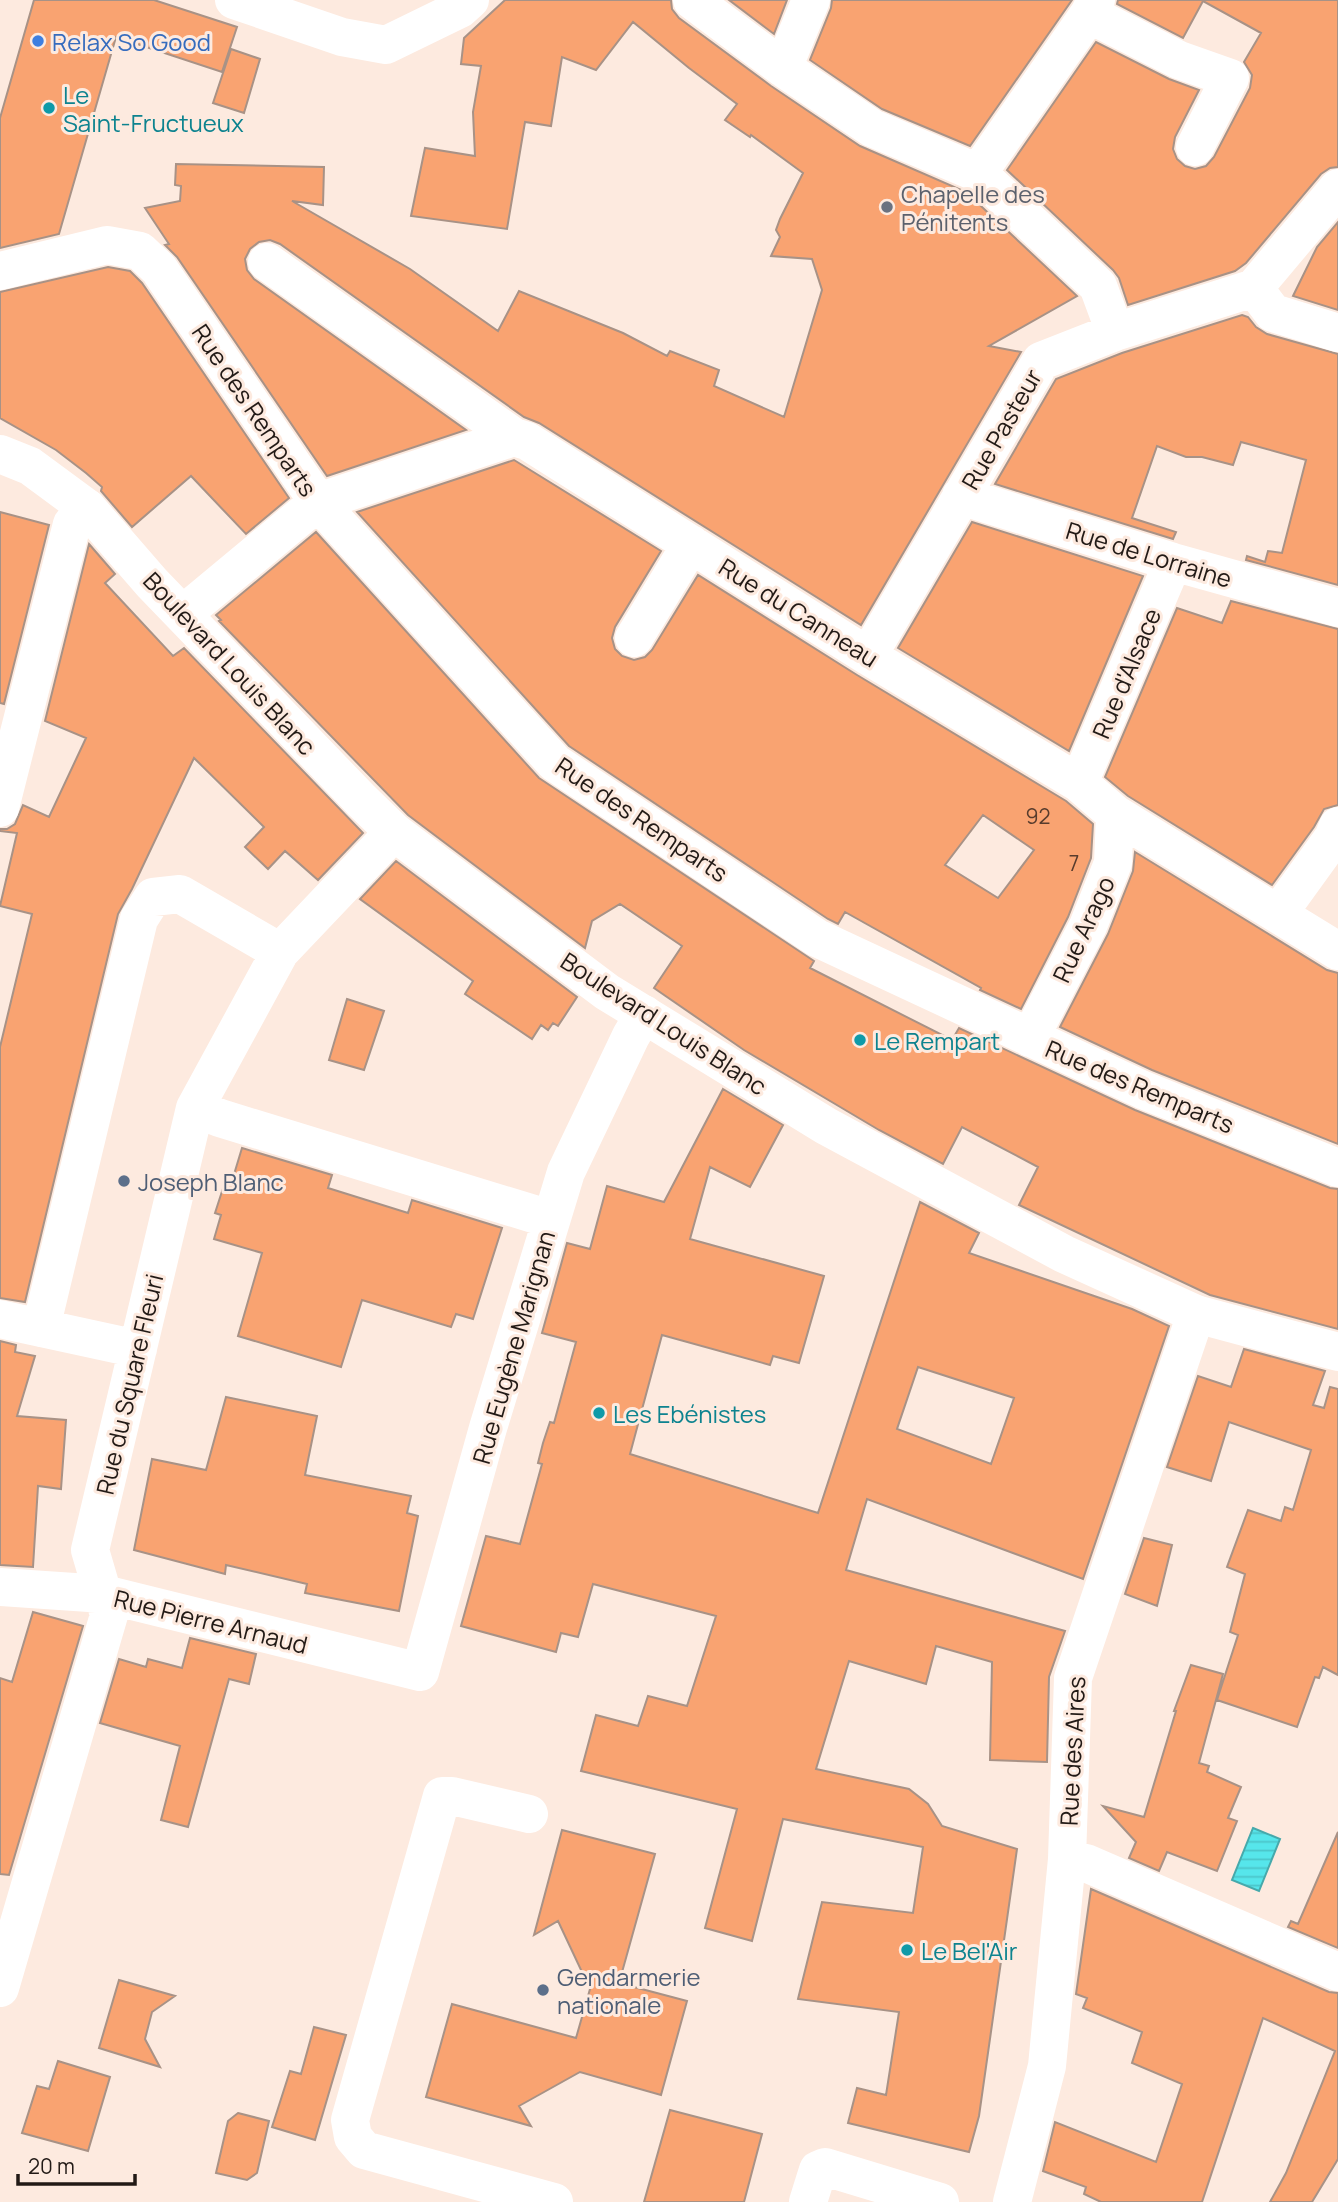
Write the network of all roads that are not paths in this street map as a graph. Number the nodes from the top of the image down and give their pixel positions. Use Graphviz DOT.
graph roads {
  1 [pos="234,0"];
  2 [pos="470,0"];
  3 [pos="692,0"];
  4 [pos="810,0"];
  5 [pos="1093,7"];
  6 [pos="783,68"];
  7 [pos="1195,147"];
  8 [pos="978,173"];
  9 [pos="1338,188"];
  10 [pos="267,262"];
  11 [pos="0,271"];
  12 [pos="1254,288"];
  13 [pos="1115,332"];
  14 [pos="1338,333"];
  15 [pos="514,437"];
  16 [pos="0,454"];
  17 [pos="961,496"];
  18 [pos="318,502"];
  19 [pos="87,508"];
  20 [pos="691,544"];
  21 [pos="1173,562"];
  22 [pos="1338,608"];
  23 [pos="183,614"];
  24 [pos="634,638"];
  25 [pos="869,656"];
  26 [pos="1079,783"];
  27 [pos="0,808"];
  28 [pos="1115,814"];
  29 [pos="1338,826"];
  30 [pos="394,832"];
  31 [pos="1278,914"];
  32 [pos="1338,951"];
  33 [pos="280,952"];
  34 [pos="644,1014"];
  35 [pos="1030,1038"];
  36 [pos="195,1108"];
  37 [pos="1338,1168"];
  38 [pos="551,1219"];
  39 [pos="1196,1314"];
  40 [pos="0,1319"];
  41 [pos="41,1328"];
  42 [pos="138,1349"];
  43 [pos="1338,1352"];
  44 [pos="0,1587"];
  45 [pos="104,1594"];
  46 [pos="420,1672"];
  47 [pos="529,1814"];
  48 [pos="1067,1859"];
  49 [pos="1338,1972"];
  50 [pos="0,1988"];
  51 [pos="554,2202"];
  52 [pos="808,2202"];
  53 [pos="940,2202"];
  54 [pos="1012,2202"];
  1 -- 2 [label="street"];
  3 -- 6 [label="street"];
  4 -- 6 [label="street"];
  5 -- 7 [label="street"];
  5 -- 8 [label="street"];
  6 -- 8 [label="street"];
  8 -- 13 [label="street"];
  9 -- 12 [label="street"];
  10 -- 15 [label="street, Rue du Canneau"];
  11 -- 18 [label="street, Rue des Remparts"];
  12 -- 13 [label="street, Rue Pasteur"];
  12 -- 14 [label="street"];
  13 -- 17 [label="street, Rue Pasteur"];
  15 -- 18 [label="street"];
  15 -- 20 [label="street, Rue du Canneau"];
  16 -- 19 [label="street, Boulevard Louis Blanc"];
  17 -- 21 [label="street, Rue de Lorraine"];
  17 -- 25 [label="street, Rue Pasteur"];
  18 -- 23 [label="street"];
  18 -- 35 [label="street, Rue des Remparts"];
  19 -- 23 [label="street, Boulevard Louis Blanc"];
  19 -- 27 [label="street"];
  20 -- 24 [label="street"];
  20 -- 25 [label="street, Rue du Canneau"];
  21 -- 22 [label="street, Rue de Lorraine"];
  21 -- 26 [label="street, Rue d'Alsace"];
  23 -- 30 [label="street, Boulevard Louis Blanc"];
  25 -- 26 [label="street, Rue du Canneau"];
  26 -- 28 [label="street, Rue du Canneau"];
  28 -- 31 [label="street, Rue du Canneau"];
  28 -- 35 [label="street, Rue Arago"];
  29 -- 31 [label="street"];
  30 -- 33 [label="street, Rue du Square Fleuri"];
  30 -- 34 [label="street, Boulevard Louis Blanc"];
  31 -- 32 [label="street, Rue du Canneau"];
  33 -- 36 [label="street, Rue du Square Fleuri"];
  33 -- 41 [label="street"];
  34 -- 38 [label="street"];
  34 -- 39 [label="street, Boulevard Louis Blanc"];
  35 -- 37 [label="street, Rue des Remparts"];
  36 -- 38 [label="street, Rue Eugène Marignan"];
  36 -- 42 [label="street, Rue du Square Fleuri"];
  38 -- 46 [label="street, Rue Eugène Marignan"];
  39 -- 43 [label="street, Boulevard Louis Blanc"];
  39 -- 48 [label="street, Rue des Aires"];
  40 -- 41 [label="street"];
  41 -- 42 [label="street"];
  42 -- 45 [label="street, Rue du Square Fleuri"];
  44 -- 45 [label="street, Rue Pierre Arnaud"];
  45 -- 46 [label="street, Rue Pierre Arnaud"];
  45 -- 50 [label="street, Rue du Square Fleuri"];
  47 -- 51 [label="street"];
  48 -- 49 [label="street"];
  48 -- 54 [label="street, Rue des Aires"];
  52 -- 53 [label="street"];
}
